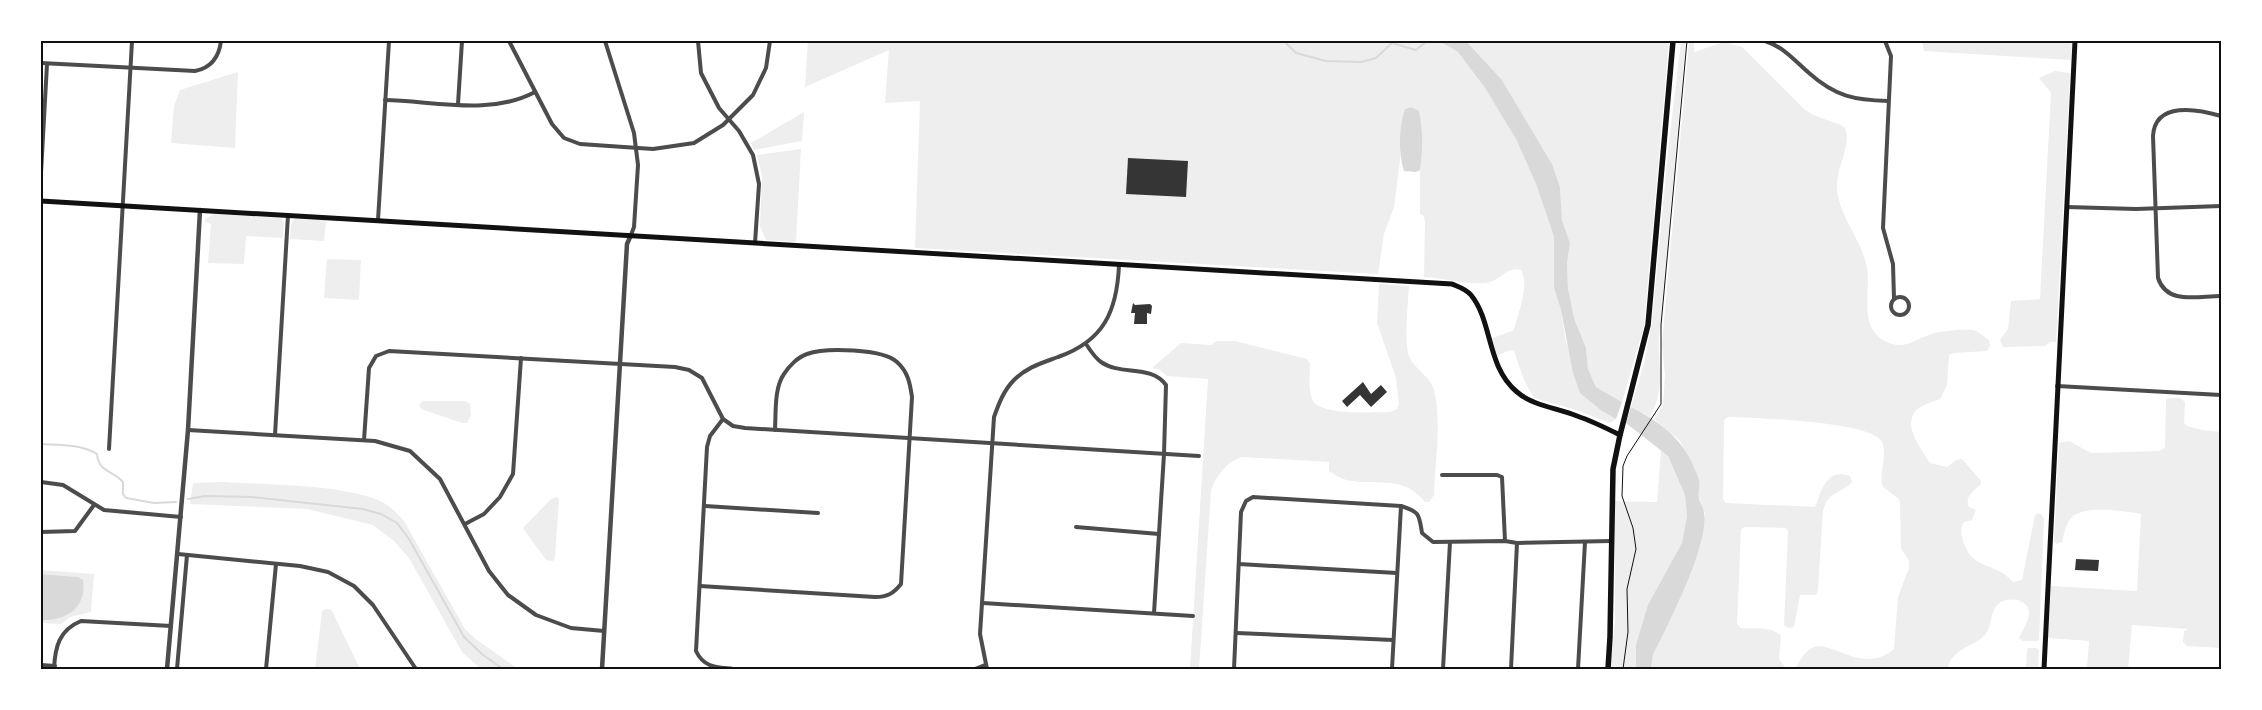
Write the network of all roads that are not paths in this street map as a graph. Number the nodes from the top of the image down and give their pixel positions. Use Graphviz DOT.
graph roads {
  1 [pos="132,41"];
  2 [pos="221,41"];
  3 [pos="389,41"];
  4 [pos="462,41"];
  5 [pos="510,41"];
  6 [pos="605,41"];
  7 [pos="698,41"];
  8 [pos="770,41"];
  9 [pos="1673,41"];
  10 [pos="1766,41"];
  11 [pos="1885,41"];
  12 [pos="2074,41"];
  13 [pos="41,63"];
  14 [pos="47,64"];
  15 [pos="130,68"];
  16 [pos="535,92"];
  17 [pos="385,100"];
  18 [pos="1888,101"];
  19 [pos="458,104"];
  20 [pos="2221,116"];
  21 [pos="729,119"];
  22 [pos="636,148"];
  23 [pos="41,173"];
  24 [pos="41,201"];
  25 [pos="122,205"];
  26 [pos="2221,206"];
  27 [pos="2066,207"];
  28 [pos="2156,208"];
  29 [pos="200,210"];
  30 [pos="288,215"];
  31 [pos="378,220"];
  32 [pos="630,235"];
  33 [pos="755,243"];
  34 [pos="1119,265"];
  35 [pos="2221,296"];
  36 [pos="1894,299"];
  37 [pos="1086,344"];
  38 [pos="521,358"];
  39 [pos="620,364"];
  40 [pos="2057,386"];
  41 [pos="2221,395"];
  42 [pos="723,419"];
  43 [pos="188,430"];
  44 [pos="775,430"];
  45 [pos="1620,432"];
  46 [pos="275,435"];
  47 [pos="910,438"];
  48 [pos="364,440"];
  49 [pos="991,443"];
  50 [pos="109,448"];
  51 [pos="1164,454"];
  52 [pos="1198,456"];
  53 [pos="1442,475"];
  54 [pos="41,482"];
  55 [pos="94,505"];
  56 [pos="705,506"];
  57 [pos="1401,506"];
  58 [pos="818,513"];
  59 [pos="181,517"];
  60 [pos="464,524"];
  61 [pos="1076,527"];
  62 [pos="41,532"];
  63 [pos="1159,534"];
  64 [pos="1505,541"];
  65 [pos="1611,541"];
  66 [pos="1450,542"];
  67 [pos="1585,542"];
  68 [pos="1517,543"];
  69 [pos="178,554"];
  70 [pos="187,555"];
  71 [pos="276,564"];
  72 [pos="1239,564"];
  73 [pos="1397,573"];
  74 [pos="700,586"];
  75 [pos="983,603"];
  76 [pos="1154,613"];
  77 [pos="1193,616"];
  78 [pos="171,626"];
  79 [pos="604,631"];
  80 [pos="1237,632"];
  81 [pos="1393,640"];
  82 [pos="41,665"];
  83 [pos="54,667"];
  84 [pos="986,667"];
  85 [pos="167,669"];
  86 [pos="177,669"];
  87 [pos="266,669"];
  88 [pos="416,669"];
  89 [pos="602,669"];
  90 [pos="733,669"];
  91 [pos="975,669"];
  92 [pos="1234,669"];
  93 [pos="1392,669"];
  94 [pos="1443,669"];
  95 [pos="1511,669"];
  96 [pos="1578,669"];
  97 [pos="1608,669"];
  98 [pos="2044,669"];
  1 -- 15 [label="street"];
  2 -- 15 [label="street"];
  3 -- 17 [label="street"];
  4 -- 19 [label="street"];
  5 -- 16 [label="street"];
  6 -- 22 [label="street"];
  7 -- 21 [label="street"];
  8 -- 21 [label="street"];
  9 -- 45 [label="main road"];
  10 -- 18 [label="street"];
  11 -- 18 [label="street"];
  12 -- 27 [label="main road"];
  13 -- 14 [label="street"];
  14 -- 15 [label="street"];
  14 -- 23 [label="street"];
  15 -- 25 [label="street"];
  16 -- 19 [label="street"];
  16 -- 22 [label="street"];
  17 -- 19 [label="street"];
  17 -- 31 [label="street"];
  18 -- 36 [label="street"];
  20 -- 28 [label="street"];
  21 -- 22 [label="street"];
  21 -- 33 [label="street"];
  22 -- 32 [label="street"];
  24 -- 25 [label="main road"];
  25 -- 29 [label="main road"];
  25 -- 50 [label="street"];
  26 -- 28 [label="street"];
  27 -- 28 [label="street"];
  27 -- 40 [label="main road"];
  28 -- 35 [label="street"];
  29 -- 30 [label="main road"];
  29 -- 43 [label="street"];
  30 -- 31 [label="main road"];
  30 -- 46 [label="street"];
  31 -- 32 [label="main road"];
  32 -- 33 [label="main road"];
  32 -- 39 [label="street"];
  33 -- 34 [label="main road"];
  34 -- 37 [label="street"];
  34 -- 45 [label="main road"];
  36 -- 36 [label="street"];
  37 -- 49 [label="street"];
  37 -- 51 [label="street"];
  38 -- 39 [label="street"];
  38 -- 48 [label="street"];
  38 -- 60 [label="street"];
  39 -- 42 [label="street"];
  39 -- 79 [label="street"];
  40 -- 41 [label="street"];
  40 -- 98 [label="main road"];
  42 -- 44 [label="street"];
  42 -- 56 [label="street"];
  43 -- 46 [label="street"];
  43 -- 59 [label="street"];
  44 -- 47 [label="street"];
  44 -- 47 [label="street"];
  45 -- 65 [label="main road"];
  46 -- 48 [label="street"];
  47 -- 49 [label="street"];
  47 -- 74 [label="street"];
  48 -- 60 [label="street"];
  49 -- 51 [label="street"];
  49 -- 75 [label="street"];
  51 -- 52 [label="street"];
  51 -- 63 [label="street"];
  53 -- 64 [label="street"];
  54 -- 55 [label="street"];
  55 -- 59 [label="street"];
  55 -- 62 [label="street"];
  56 -- 58 [label="street"];
  56 -- 74 [label="street"];
  57 -- 66 [label="street"];
  57 -- 72 [label="street"];
  57 -- 73 [label="street"];
  59 -- 69 [label="street"];
  60 -- 79 [label="street"];
  61 -- 63 [label="street"];
  63 -- 76 [label="street"];
  64 -- 66 [label="street"];
  64 -- 68 [label="street"];
  65 -- 67 [label="street"];
  65 -- 97 [label="main road"];
  66 -- 94 [label="street"];
  67 -- 68 [label="street"];
  67 -- 96 [label="street"];
  68 -- 95 [label="street"];
  69 -- 70 [label="street"];
  69 -- 78 [label="street"];
  70 -- 71 [label="street"];
  70 -- 86 [label="street"];
  71 -- 87 [label="street"];
  71 -- 88 [label="street"];
  72 -- 73 [label="street"];
  72 -- 80 [label="street"];
  73 -- 81 [label="street"];
  74 -- 90 [label="street"];
  75 -- 76 [label="street"];
  75 -- 84 [label="street"];
  76 -- 77 [label="street"];
  78 -- 83 [label="street"];
  78 -- 85 [label="street"];
  79 -- 89 [label="street"];
  80 -- 81 [label="street"];
  80 -- 92 [label="street"];
  81 -- 93 [label="street"];
  82 -- 83 [label="street"];
  84 -- 91 [label="street"];
}
